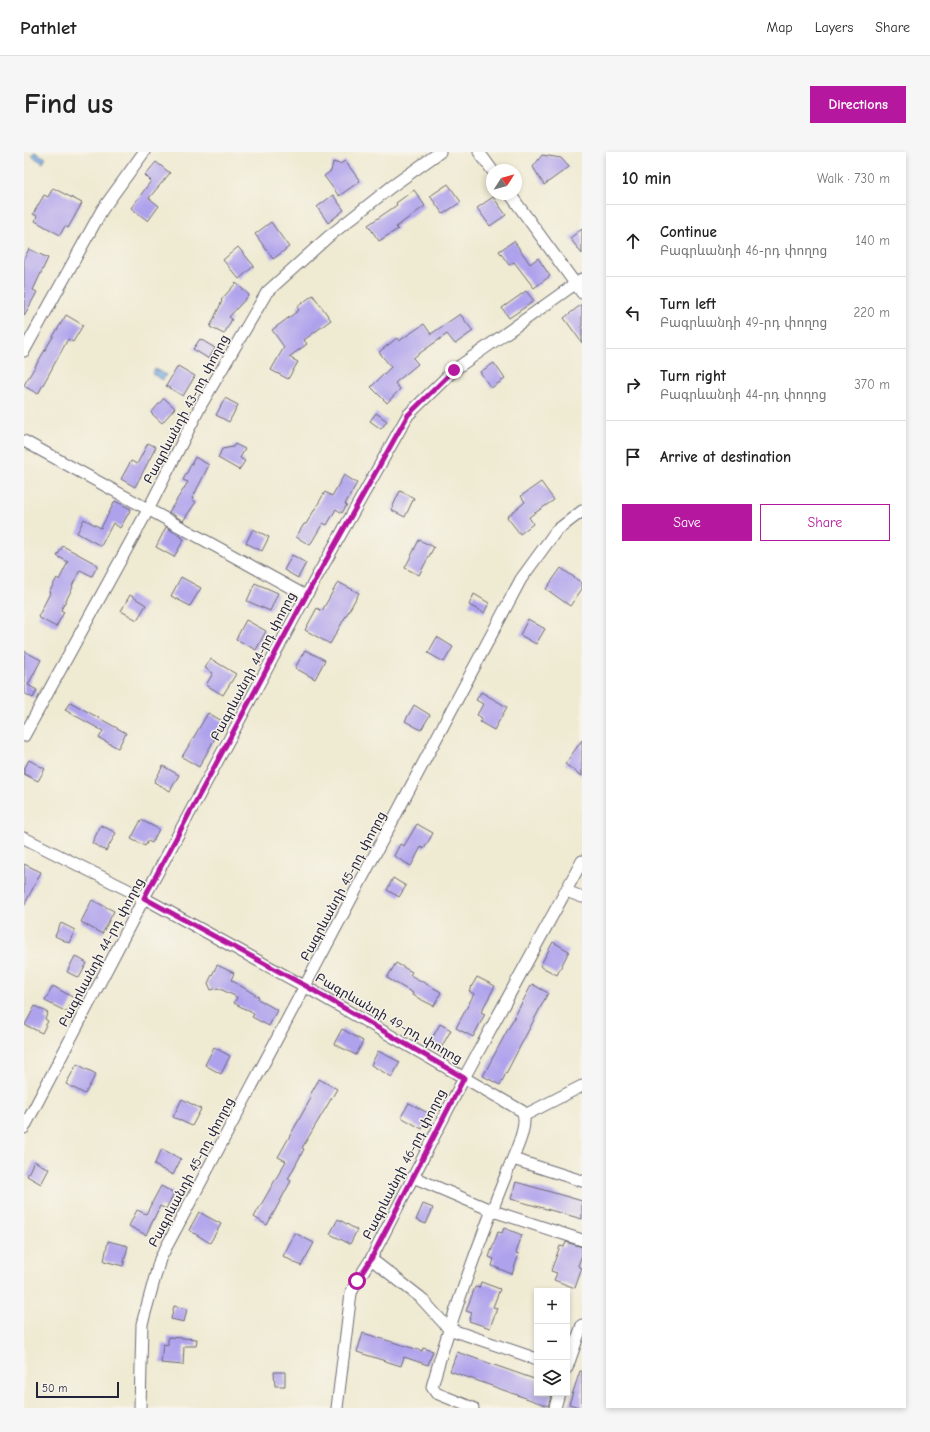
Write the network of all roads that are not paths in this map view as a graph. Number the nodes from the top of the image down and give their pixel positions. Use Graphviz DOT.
graph roads {
  1 [pos="144,152"];
  2 [pos="440,152"];
  3 [pos="479,152"];
  4 [pos="488,164"];
  5 [pos="515,200"];
  6 [pos="578,281"];
  7 [pos="582,293"];
  8 [pos="24,351"];
  9 [pos="24,440"];
  10 [pos="148,510"];
  11 [pos="582,511"];
  12 [pos="306,596"];
  13 [pos="24,736"];
  14 [pos="24,838"];
  15 [pos="582,861"];
  16 [pos="566,891"];
  17 [pos="582,897"];
  18 [pos="144,898"];
  19 [pos="306,986"];
  20 [pos="464,1078"];
  21 [pos="582,1086"];
  22 [pos="525,1115"];
  23 [pos="24,1128"];
  24 [pos="513,1159"];
  25 [pos="413,1177"];
  26 [pos="582,1181"];
  27 [pos="493,1211"];
  28 [pos="582,1240"];
  29 [pos="371,1259"];
  30 [pos="582,1325"];
  31 [pos="449,1329"];
  32 [pos="534,1358"];
  33 [pos="570,1360"];
  34 [pos="558,1396"];
  35 [pos="140,1408"];
  36 [pos="337,1408"];
  37 [pos="473,1408"];
  38 [pos="555,1408"];
  1 -- 8 [label="street"];
  2 -- 10 [label="street, Բագրևանդի 43-րդ փողոց"];
  3 -- 4 [label="street"];
  5 -- 6 [label="street"];
  6 -- 7 [label="street"];
  6 -- 12 [label="street, Բագրևանդի 44-րդ փողոց"];
  9 -- 10 [label="street"];
  10 -- 12 [label="street"];
  10 -- 13 [label="street, Բագրևանդի 43-րդ փողոց"];
  11 -- 19 [label="street, Բագրևանդի 45-րդ փողոց"];
  12 -- 18 [label="street, Բագրևանդի 44-րդ փողոց"];
  14 -- 18 [label="street, Բագրևանդի 49-րդ փողոց"];
  15 -- 16 [label="street, Բագրևանդի 46-րդ փողոց"];
  16 -- 17 [label="street"];
  16 -- 20 [label="street, Բագրևանդի 46-րդ փողոց"];
  18 -- 19 [label="street, Բագրևանդի 49-րդ փողոց"];
  18 -- 23 [label="street, Բագրևանդի 44-րդ փողոց"];
  19 -- 20 [label="street, Բագրևանդի 49-րդ փողոց"];
  19 -- 35 [label="street, Բագրևանդի 45-րդ փողոց"];
  20 -- 22 [label="street, Բագրևանդի 49-րդ փողոց"];
  20 -- 25 [label="street, Բագրևանդի 46-րդ փողոց"];
  21 -- 22 [label="street"];
  22 -- 24 [label="street"];
  24 -- 26 [label="street"];
  24 -- 27 [label="street"];
  25 -- 27 [label="street"];
  25 -- 29 [label="street, Բագրևանդի 46-րդ փողոց"];
  27 -- 28 [label="street"];
  27 -- 31 [label="street"];
  29 -- 31 [label="street"];
  29 -- 36 [label="street, Բագրևանդի 46-րդ փողոց"];
  30 -- 33 [label="street"];
  31 -- 32 [label="street"];
  31 -- 37 [label="street"];
  34 -- 38 [label="street"];
}
